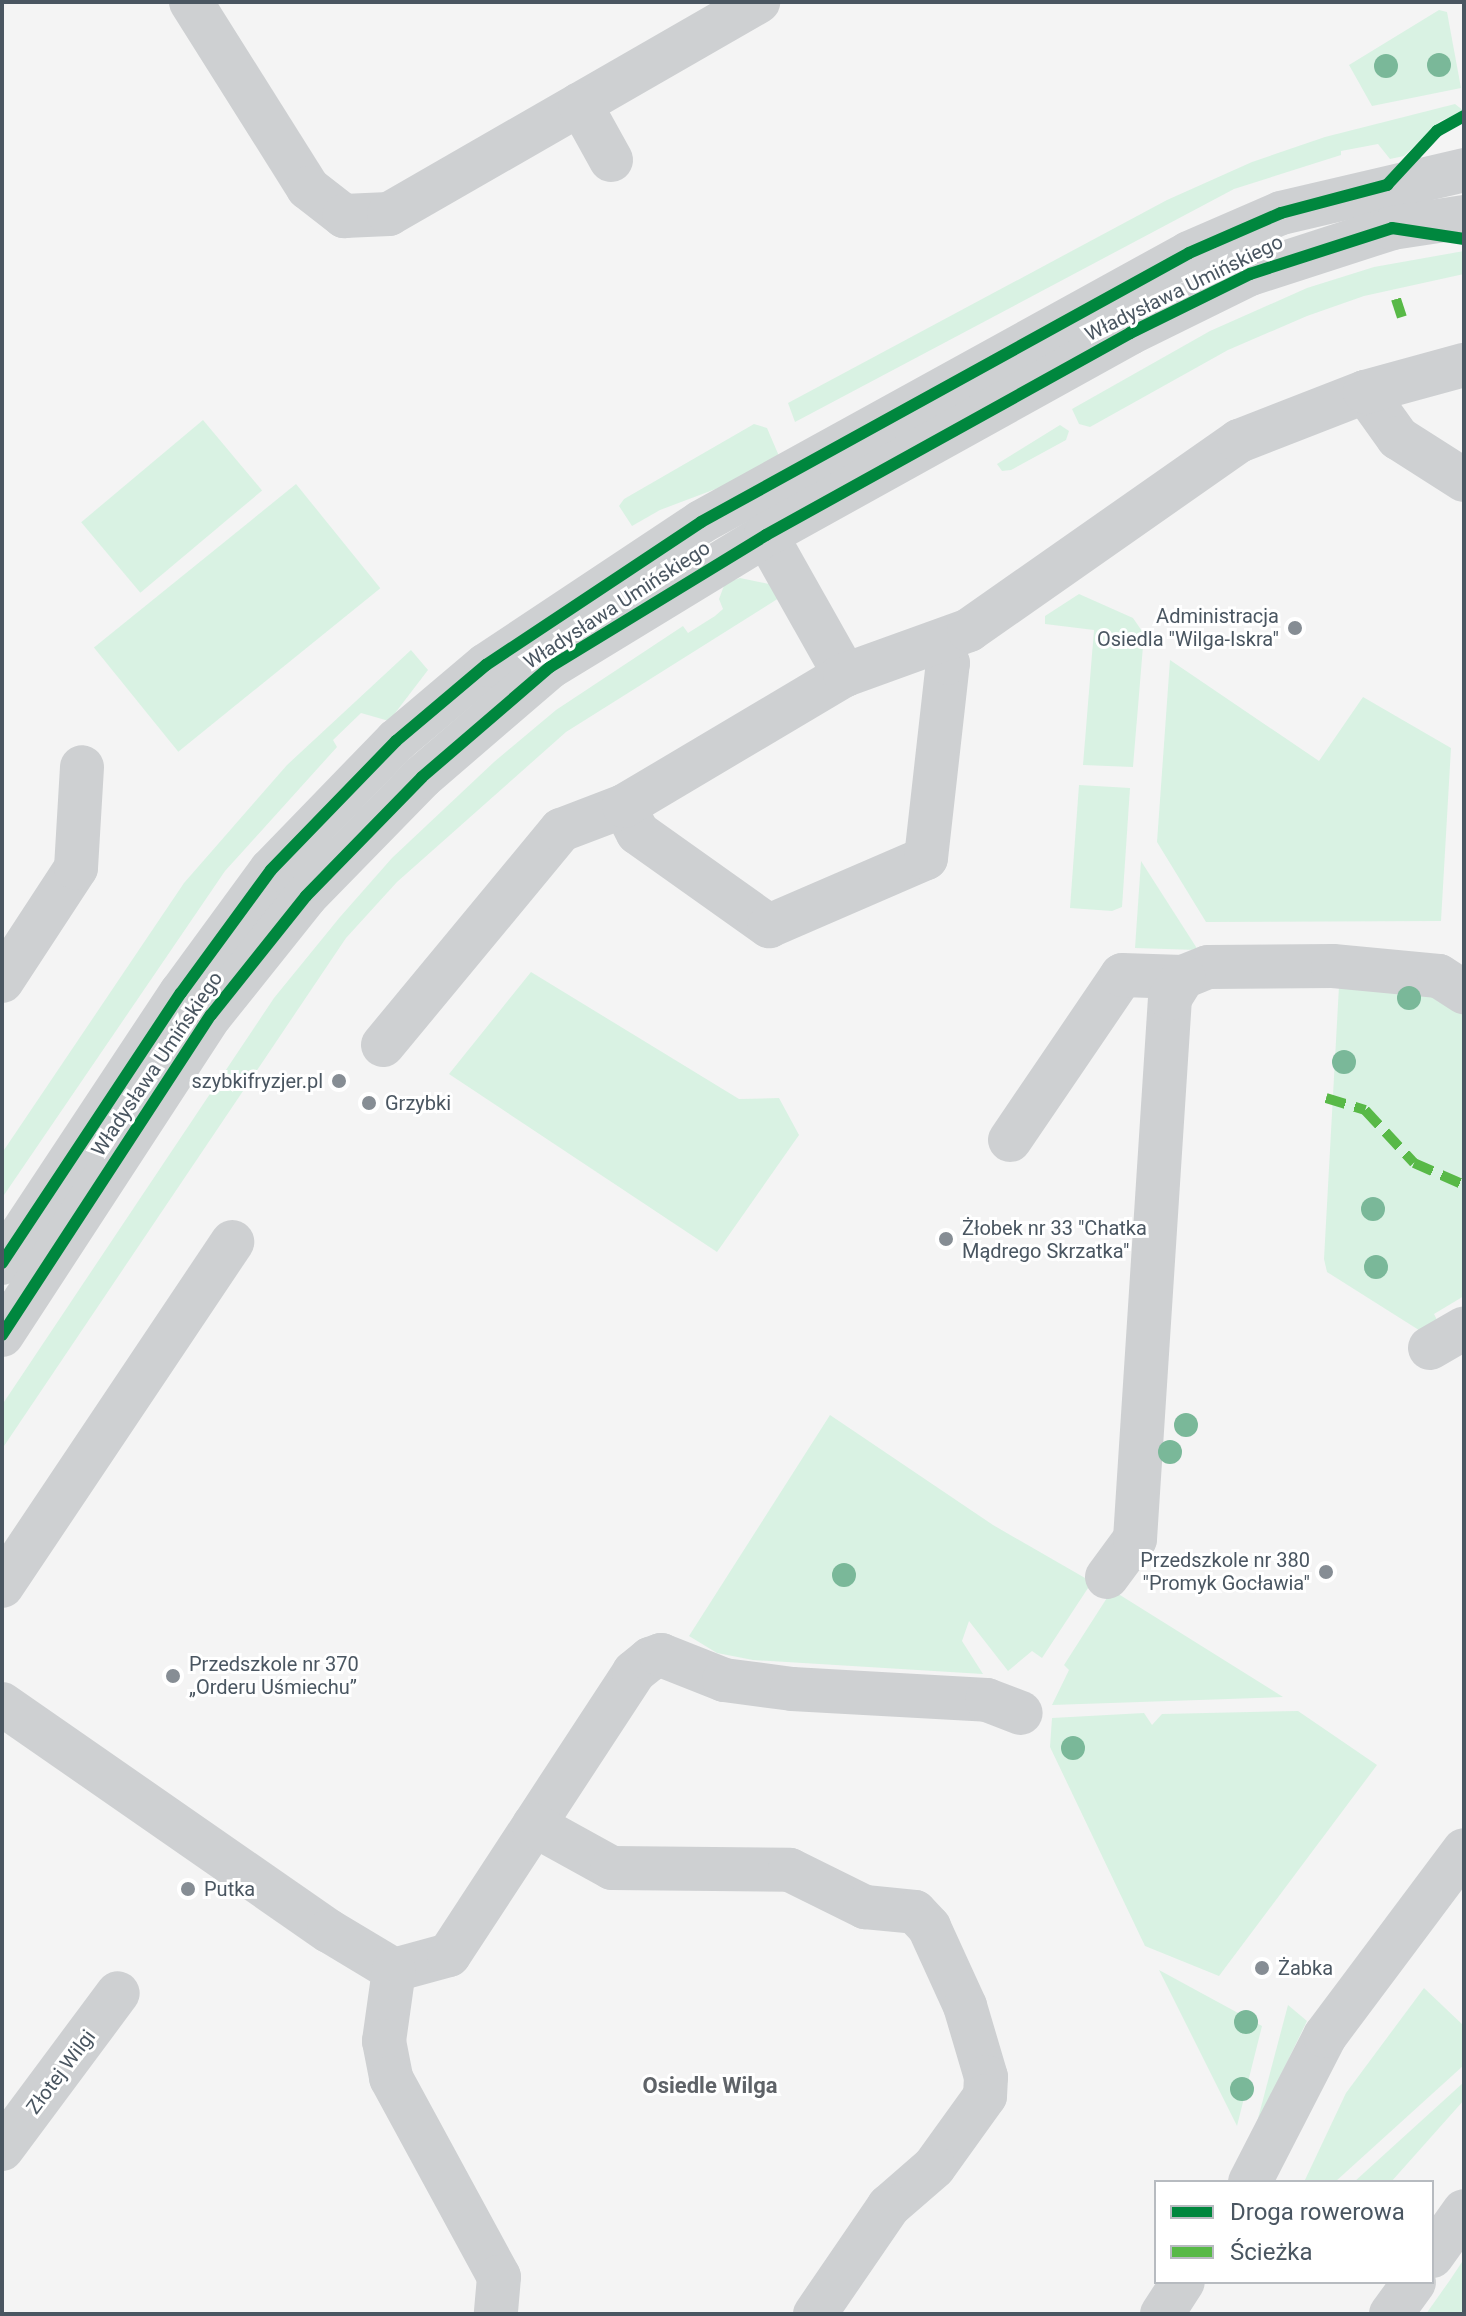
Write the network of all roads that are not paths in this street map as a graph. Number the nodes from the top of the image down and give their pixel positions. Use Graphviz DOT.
graph roads {
  1 [pos="191,2"];
  2 [pos="758,2"];
  3 [pos="580,104"];
  4 [pos="611,160"];
  5 [pos="1464,170"];
  6 [pos="1464,217"];
  7 [pos="1464,365"];
  8 [pos="1365,392"];
  9 [pos="1464,480"];
  10 [pos="766,535"];
  11 [pos="938,643"];
  12 [pos="845,675"];
  13 [pos="82,767"];
  14 [pos="624,806"];
  15 [pos="1183,977"];
  16 [pos="2,981"];
  17 [pos="1464,992"];
  18 [pos="383,1045"];
  19 [pos="1010,1140"];
  20 [pos="232,1242"];
  21 [pos="2,1263"];
  22 [pos="2,1335"];
  23 [pos="1107,1577"];
  24 [pos="2,1586"];
  25 [pos="2,1704"];
  26 [pos="1021,1713"];
  27 [pos="534,1825"];
  28 [pos="1464,1850"];
  29 [pos="394,1970"];
  30 [pos="118,1993"];
  31 [pos="2,2149"];
  32 [pos="1251,2180"];
  33 [pos="1464,2211"];
  34 [pos="1434,2253"];
  35 [pos="1182,2284"];
  36 [pos="1413,2284"];
  37 [pos="496,2314"];
  38 [pos="815,2314"];
  39 [pos="1162,2314"];
  40 [pos="1391,2314"];
  1 -- 3 [label="street"];
  2 -- 3 [label="street"];
  3 -- 4 [label="street"];
  5 -- 21 [label="street, Władysława Umińskiego"];
  6 -- 10 [label="street, Władysława Umińskiego"];
  7 -- 8 [label="street"];
  8 -- 9 [label="street"];
  8 -- 11 [label="street"];
  10 -- 12 [label="street"];
  10 -- 22 [label="street, Władysława Umińskiego"];
  11 -- 12 [label="street"];
  11 -- 14 [label="street"];
  12 -- 14 [label="street"];
  13 -- 16 [label="street"];
  14 -- 18 [label="street"];
  15 -- 17 [label="street"];
  15 -- 19 [label="street"];
  15 -- 23 [label="street"];
  20 -- 24 [label="street"];
  25 -- 29 [label="street"];
  26 -- 27 [label="street"];
  27 -- 29 [label="street"];
  27 -- 38 [label="street"];
  28 -- 32 [label="street"];
  29 -- 37 [label="street"];
  30 -- 31 [label="street, Złotej Wilgi"];
  33 -- 34 [label="street"];
  35 -- 39 [label="street"];
  36 -- 40 [label="street"];
}
